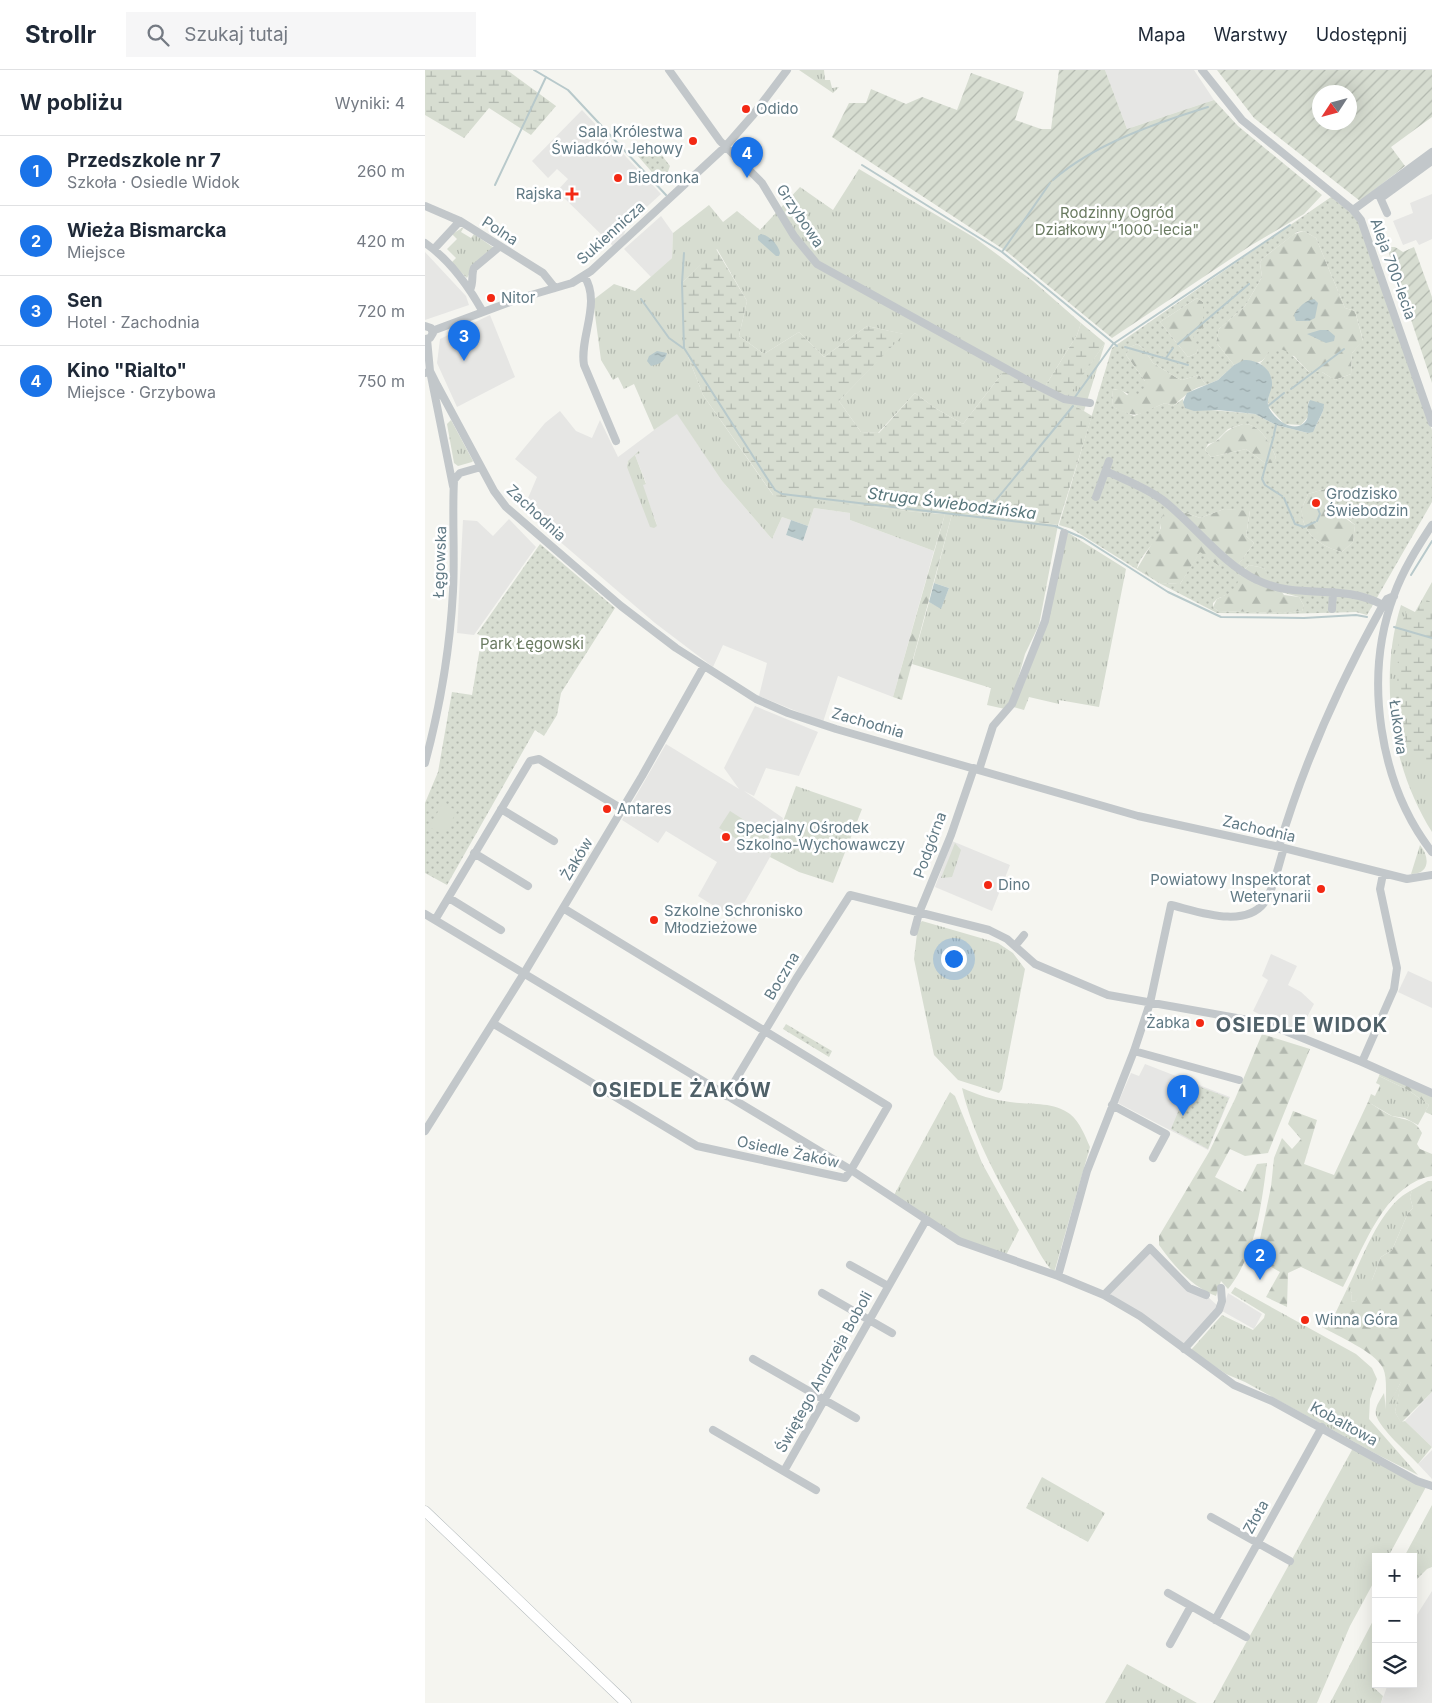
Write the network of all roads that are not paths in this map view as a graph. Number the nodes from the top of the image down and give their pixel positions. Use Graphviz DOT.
graph roads {
  1 [pos="787,70"];
  2 [pos="1202,70"];
  3 [pos="673,71"];
  4 [pos="725,146"];
  5 [pos="1431,154"];
  6 [pos="1377,195"];
  7 [pos="425,206"];
  8 [pos="1353,210"];
  9 [pos="1387,213"];
  10 [pos="460,221"];
  11 [pos="425,243"];
  12 [pos="499,246"];
  13 [pos="434,249"];
  14 [pos="584,276"];
  15 [pos="555,288"];
  16 [pos="470,290"];
  17 [pos="483,312"];
  18 [pos="425,326"];
  19 [pos="433,331"];
  20 [pos="426,339"];
  21 [pos="428,372"];
  22 [pos="1090,402"];
  23 [pos="1432,423"];
  24 [pos="616,441"];
  25 [pos="1109,461"];
  26 [pos="481,467"];
  27 [pos="1106,471"];
  28 [pos="454,490"];
  29 [pos="1096,497"];
  30 [pos="1432,526"];
  31 [pos="1064,532"];
  32 [pos="1333,592"];
  33 [pos="1393,596"];
  34 [pos="1383,604"];
  35 [pos="1333,609"];
  36 [pos="705,666"];
  37 [pos="425,764"];
  38 [pos="977,769"];
  39 [pos="501,809"];
  40 [pos="622,809"];
  41 [pos="554,841"];
  42 [pos="1281,848"];
  43 [pos="1432,852"];
  44 [pos="474,853"];
  45 [pos="1383,874"];
  46 [pos="1432,875"];
  47 [pos="528,886"];
  48 [pos="449,898"];
  49 [pos="563,908"];
  50 [pos="919,913"];
  51 [pos="425,914"];
  52 [pos="435,920"];
  53 [pos="501,930"];
  54 [pos="914,932"];
  55 [pos="1024,935"];
  56 [pos="1015,946"];
  57 [pos="523,975"];
  58 [pos="1151,1003"];
  59 [pos="493,1024"];
  60 [pos="765,1031"];
  61 [pos="1134,1051"];
  62 [pos="1362,1062"];
  63 [pos="1239,1080"];
  64 [pos="1432,1094"];
  65 [pos="726,1096"];
  66 [pos="1111,1106"];
  67 [pos="425,1131"];
  68 [pos="1153,1158"];
  69 [pos="851,1170"];
  70 [pos="926,1220"];
  71 [pos="850,1265"];
  72 [pos="1058,1276"];
  73 [pos="888,1286"];
  74 [pos="1221,1288"];
  75 [pos="822,1293"];
  76 [pos="1105,1295"];
  77 [pos="1206,1295"];
  78 [pos="869,1320"];
  79 [pos="892,1333"];
  80 [pos="1184,1349"];
  81 [pos="753,1359"];
  82 [pos="825,1400"];
  83 [pos="857,1418"];
  84 [pos="1322,1427"];
  85 [pos="713,1430"];
  86 [pos="784,1471"];
  87 [pos="1432,1486"];
  88 [pos="816,1490"];
  89 [pos="425,1511"];
  90 [pos="1211,1517"];
  91 [pos="1257,1543"];
  92 [pos="1290,1561"];
  93 [pos="1168,1593"];
  94 [pos="1191,1606"];
  95 [pos="1215,1620"];
  96 [pos="1246,1637"];
  97 [pos="1170,1644"];
  98 [pos="626,1703"];
  1 -- 4 [label="street, Sukiennicza"];
  2 -- 8 [label="street, Aleja 700-lecia"];
  3 -- 4 [label="street, Grzybowa"];
  4 -- 14 [label="street, Sukiennicza"];
  4 -- 22 [label="street, Grzybowa"];
  5 -- 6 [label="street"];
  6 -- 8 [label="street"];
  6 -- 9 [label="street"];
  7 -- 10 [label="street, Polna"];
  8 -- 23 [label="street, Aleja 700-lecia"];
  10 -- 12 [label="street, Polna"];
  10 -- 13 [label="street"];
  11 -- 13 [label="street"];
  12 -- 15 [label="street, Polna"];
  12 -- 16 [label="street"];
  13 -- 16 [label="street"];
  14 -- 15 [label="street, Sukiennicza"];
  14 -- 24 [label="street"];
  15 -- 17 [label="street, Sukiennicza"];
  16 -- 17 [label="street"];
  17 -- 19 [label="street, Sukiennicza"];
  18 -- 19 [label="street"];
  19 -- 20 [label="street"];
  20 -- 21 [label="street, Zachodnia"];
  21 -- 26 [label="street, Zachodnia"];
  21 -- 28 [label="street, Zachodnia"];
  25 -- 27 [label="street"];
  26 -- 28 [label="street"];
  26 -- 36 [label="street, Zachodnia"];
  27 -- 29 [label="street"];
  27 -- 32 [label="street"];
  28 -- 37 [label="street, Łęgowska"];
  30 -- 33 [label="street, Łukowa"];
  31 -- 38 [label="street, Podgórna"];
  32 -- 34 [label="street"];
  32 -- 35 [label="street"];
  33 -- 34 [label="street"];
  33 -- 43 [label="street, Łukowa"];
  34 -- 42 [label="street"];
  36 -- 38 [label="street, Zachodnia"];
  36 -- 40 [label="street, Żaków"];
  38 -- 42 [label="street, Zachodnia"];
  38 -- 50 [label="street, Podgórna"];
  39 -- 40 [label="street"];
  39 -- 41 [label="street"];
  39 -- 44 [label="street"];
  40 -- 49 [label="street, Żaków"];
  42 -- 45 [label="street, Zachodnia"];
  42 -- 58 [label="street"];
  44 -- 47 [label="street"];
  44 -- 48 [label="street"];
  45 -- 46 [label="street, Zachodnia"];
  45 -- 62 [label="street"];
  48 -- 52 [label="street"];
  48 -- 53 [label="street"];
  49 -- 57 [label="street, Żaków"];
  49 -- 60 [label="street"];
  50 -- 54 [label="street, Podgórna"];
  50 -- 56 [label="street"];
  50 -- 60 [label="street, Boczna"];
  51 -- 52 [label="street, Osiedle Żaków"];
  52 -- 57 [label="street, Osiedle Żaków"];
  55 -- 56 [label="street"];
  56 -- 58 [label="street"];
  57 -- 59 [label="street, Żaków"];
  57 -- 65 [label="street, Osiedle Żaków"];
  58 -- 61 [label="street"];
  58 -- 62 [label="street"];
  59 -- 67 [label="street, Żaków"];
  59 -- 69 [label="street, Osiedle Żaków"];
  60 -- 65 [label="street"];
  60 -- 69 [label="street"];
  61 -- 63 [label="street"];
  61 -- 66 [label="street"];
  62 -- 64 [label="street"];
  65 -- 69 [label="street, Osiedle Żaków"];
  66 -- 68 [label="street"];
  66 -- 72 [label="street"];
  69 -- 70 [label="street, Kobaltowa"];
  70 -- 72 [label="street, Kobaltowa"];
  70 -- 73 [label="street, Świętego Andrzeja Boboli"];
  71 -- 73 [label="street, Świętego Andrzeja Boboli"];
  72 -- 76 [label="street, Kobaltowa"];
  73 -- 78 [label="street, Świętego Andrzeja Boboli"];
  74 -- 80 [label="street"];
  75 -- 78 [label="street"];
  76 -- 77 [label="street"];
  76 -- 80 [label="street, Kobaltowa"];
  78 -- 79 [label="street"];
  78 -- 82 [label="street, Świętego Andrzeja Boboli"];
  80 -- 84 [label="street, Kobaltowa"];
  81 -- 82 [label="street"];
  82 -- 83 [label="street"];
  82 -- 86 [label="street, Świętego Andrzeja Boboli"];
  84 -- 87 [label="street, Kobaltowa"];
  84 -- 91 [label="street, Złota"];
  85 -- 86 [label="street"];
  86 -- 88 [label="street"];
  89 -- 98 [label="main road"];
  90 -- 91 [label="street"];
  91 -- 92 [label="street"];
  91 -- 95 [label="street, Złota"];
  93 -- 94 [label="street"];
  94 -- 95 [label="street"];
  94 -- 97 [label="street"];
  95 -- 96 [label="street"];
}
